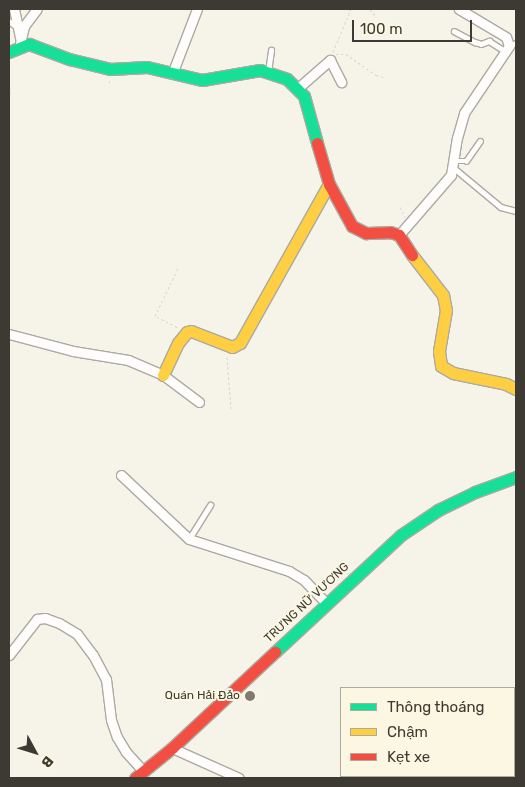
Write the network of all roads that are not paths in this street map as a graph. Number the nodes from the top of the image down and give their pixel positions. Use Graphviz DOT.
graph roads {
  1 [pos="14,9"];
  2 [pos="37,9"];
  3 [pos="197,9"];
  4 [pos="459,9"];
  5 [pos="9,21"];
  6 [pos="18,28"];
  7 [pos="454,31"];
  8 [pos="16,47"];
  9 [pos="512,47"];
  10 [pos="271,50"];
  11 [pos="268,72"];
  12 [pos="172,74"];
  13 [pos="341,82"];
  14 [pos="298,88"];
  15 [pos="480,142"];
  16 [pos="454,164"];
  17 [pos="329,184"];
  18 [pos="516,211"];
  19 [pos="399,235"];
  20 [pos="9,334"];
  21 [pos="163,375"];
  22 [pos="516,388"];
  23 [pos="199,402"];
  24 [pos="121,475"];
  25 [pos="516,477"];
  26 [pos="210,505"];
  27 [pos="190,539"];
  28 [pos="326,603"];
  29 [pos="9,655"];
  30 [pos="172,748"];
  31 [pos="139,774"];
  32 [pos="239,778"];
  1 -- 6 [label="street"];
  2 -- 8 [label="street"];
  3 -- 12 [label="street"];
  4 -- 9 [label="street"];
  5 -- 6 [label="lane"];
  6 -- 8 [label="street"];
  7 -- 9 [label="lane"];
  8 -- 12 [label="street"];
  9 -- 16 [label="street"];
  10 -- 11 [label="lane"];
  11 -- 12 [label="street"];
  11 -- 14 [label="street"];
  13 -- 14 [label="street"];
  14 -- 17 [label="street"];
  15 -- 16 [label="lane"];
  16 -- 18 [label="lane"];
  16 -- 19 [label="street"];
  17 -- 19 [label="street"];
  17 -- 21 [label="street"];
  19 -- 22 [label="street"];
  20 -- 21 [label="street"];
  21 -- 23 [label="street"];
  24 -- 27 [label="street"];
  25 -- 28 [label="street, TRƯNG NỮ VƯƠNG"];
  26 -- 27 [label="lane"];
  27 -- 28 [label="street"];
  28 -- 30 [label="street, TRƯNG NỮ VƯƠNG"];
  29 -- 31 [label="street"];
  30 -- 31 [label="street, TRƯNG NỮ VƯƠNG"];
  30 -- 32 [label="street"];
}
